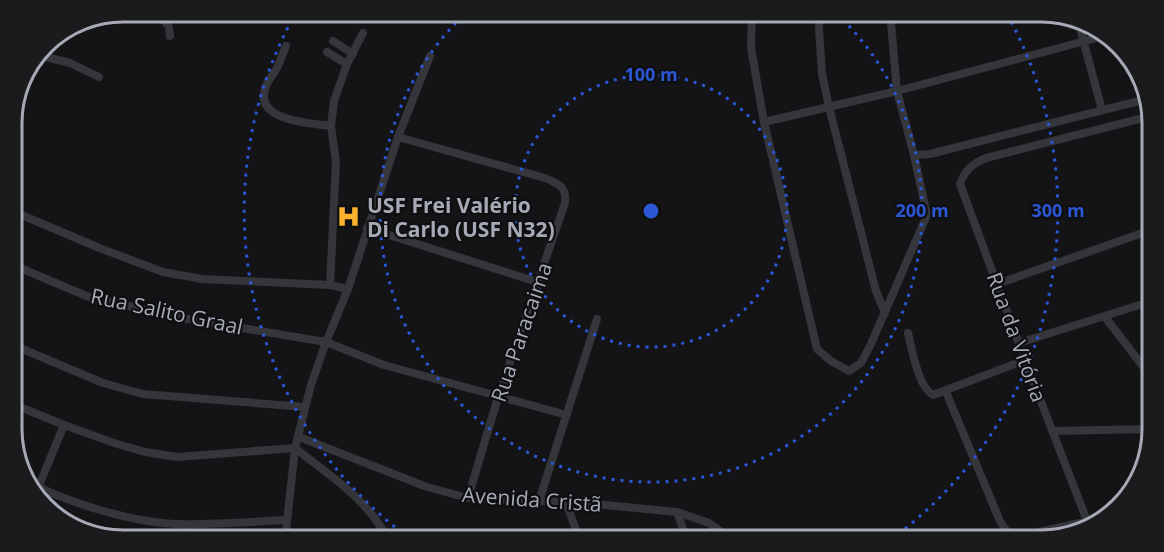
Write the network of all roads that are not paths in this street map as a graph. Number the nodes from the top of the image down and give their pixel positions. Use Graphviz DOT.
graph roads {
  1 [pos="165,22"];
  2 [pos="752,22"];
  3 [pos="819,22"];
  4 [pos="891,22"];
  5 [pos="1081,31"];
  6 [pos="363,33"];
  7 [pos="170,36"];
  8 [pos="1095,38"];
  9 [pos="333,41"];
  10 [pos="1084,41"];
  11 [pos="286,46"];
  12 [pos="327,52"];
  13 [pos="353,54"];
  14 [pos="430,56"];
  15 [pos="48,57"];
  16 [pos="346,64"];
  17 [pos="99,77"];
  18 [pos="897,91"];
  19 [pos="1139,101"];
  20 [pos="829,107"];
  21 [pos="1102,110"];
  22 [pos="1142,118"];
  23 [pos="764,122"];
  24 [pos="331,126"];
  25 [pos="398,137"];
  26 [pos="914,155"];
  27 [pos="23,216"];
  28 [pos="367,228"];
  29 [pos="1142,233"];
  30 [pos="23,269"];
  31 [pos="537,282"];
  32 [pos="997,284"];
  33 [pos="330,285"];
  34 [pos="348,289"];
  35 [pos="1142,304"];
  36 [pos="885,313"];
  37 [pos="1105,317"];
  38 [pos="597,319"];
  39 [pos="908,333"];
  40 [pos="326,342"];
  41 [pos="1018,343"];
  42 [pos="22,349"];
  43 [pos="1025,360"];
  44 [pos="1142,365"];
  45 [pos="946,392"];
  46 [pos="498,397"];
  47 [pos="305,407"];
  48 [pos="22,408"];
  49 [pos="567,415"];
  50 [pos="64,425"];
  51 [pos="1142,429"];
  52 [pos="1052,430"];
  53 [pos="299,437"];
  54 [pos="296,448"];
  55 [pos="40,485"];
  56 [pos="46,494"];
  57 [pos="468,498"];
  58 [pos="539,501"];
  59 [pos="566,503"];
  60 [pos="677,512"];
  61 [pos="1086,518"];
  62 [pos="286,520"];
  63 [pos="683,529"];
  64 [pos="718,529"];
  65 [pos="1004,529"];
  66 [pos="286,530"];
  67 [pos="381,530"];
  68 [pos="576,530"];
  1 -- 7 [label="street"];
  2 -- 23 [label="street"];
  3 -- 20 [label="street"];
  4 -- 18 [label="street"];
  5 -- 10 [label="street"];
  6 -- 13 [label="street"];
  8 -- 10 [label="street"];
  9 -- 13 [label="street"];
  10 -- 18 [label="street"];
  10 -- 21 [label="street"];
  11 -- 24 [label="street"];
  12 -- 16 [label="street"];
  13 -- 16 [label="street"];
  14 -- 25 [label="street"];
  15 -- 17 [label="street"];
  16 -- 24 [label="street"];
  18 -- 20 [label="street"];
  18 -- 26 [label="street"];
  19 -- 21 [label="street"];
  20 -- 23 [label="street"];
  20 -- 36 [label="street"];
  21 -- 26 [label="street"];
  22 -- 32 [label="street, Rua da Vitória"];
  23 -- 36 [label="street"];
  24 -- 33 [label="street"];
  25 -- 28 [label="street"];
  25 -- 31 [label="street, Rua Paracaima"];
  26 -- 36 [label="street"];
  27 -- 33 [label="street"];
  28 -- 31 [label="street"];
  28 -- 34 [label="street"];
  29 -- 32 [label="street"];
  30 -- 40 [label="street, Rua Salito Graal"];
  31 -- 46 [label="street, Rua Paracaima"];
  32 -- 41 [label="street, Rua da Vitória"];
  33 -- 34 [label="street"];
  34 -- 40 [label="street"];
  35 -- 37 [label="street"];
  37 -- 41 [label="street"];
  37 -- 44 [label="street"];
  38 -- 49 [label="street"];
  39 -- 45 [label="street"];
  40 -- 46 [label="street, Rua Salito Graal"];
  40 -- 47 [label="street"];
  41 -- 43 [label="street, Rua da Vitória"];
  42 -- 47 [label="street"];
  43 -- 45 [label="street"];
  43 -- 52 [label="street, Rua da Vitória"];
  45 -- 65 [label="street"];
  46 -- 49 [label="street, Rua Salito Graal"];
  46 -- 57 [label="street, Rua Paracaima"];
  47 -- 53 [label="street"];
  48 -- 50 [label="street"];
  49 -- 58 [label="street"];
  50 -- 54 [label="street"];
  50 -- 55 [label="street"];
  51 -- 52 [label="street"];
  52 -- 61 [label="street, Rua da Vitória"];
  53 -- 54 [label="street"];
  53 -- 57 [label="street, Avenida Cristã"];
  54 -- 62 [label="street"];
  54 -- 67 [label="street"];
  56 -- 62 [label="street"];
  57 -- 58 [label="street, Avenida Cristã"];
  58 -- 59 [label="street, Avenida Cristã"];
  59 -- 60 [label="street, Avenida Cristã"];
  59 -- 68 [label="street"];
  60 -- 63 [label="street"];
  60 -- 64 [label="street, Avenida Cristã"];
  62 -- 66 [label="street"];
}
